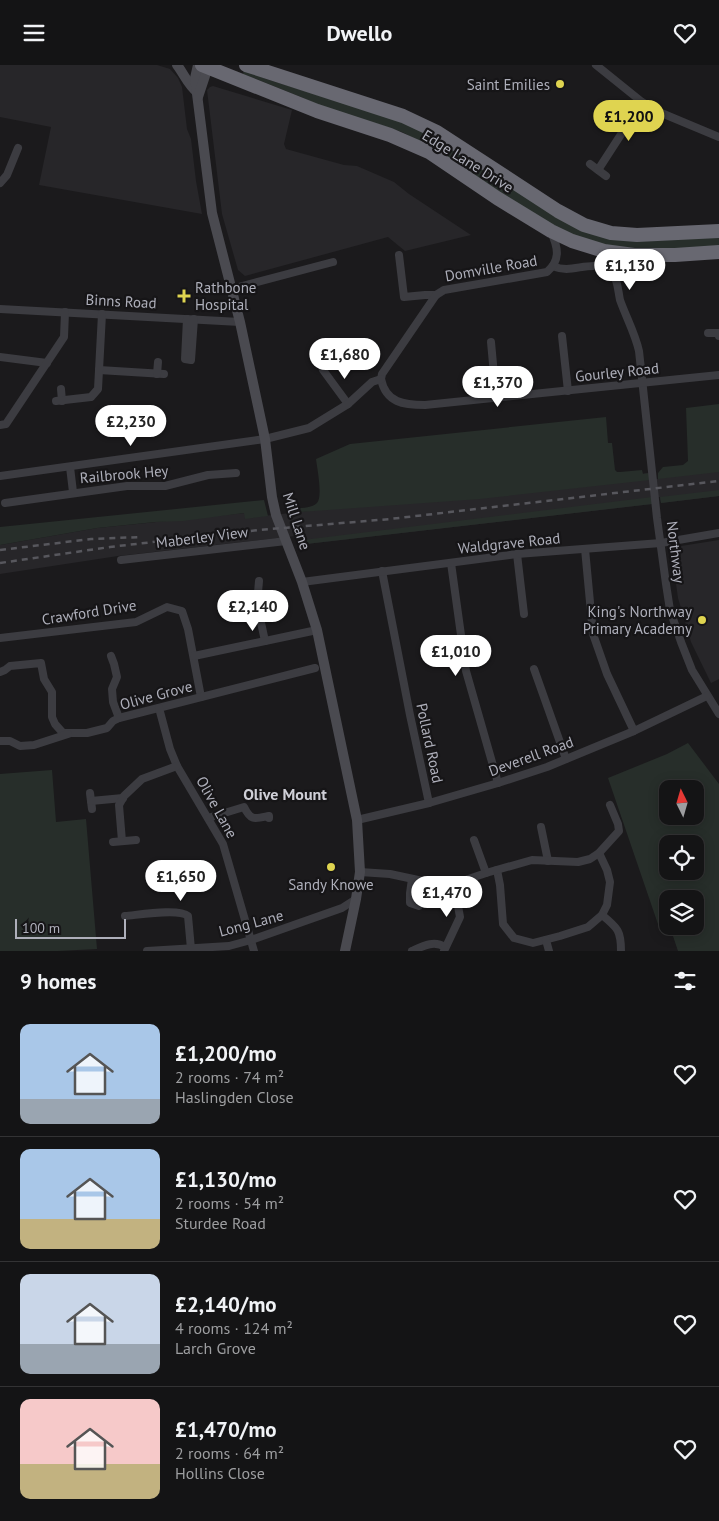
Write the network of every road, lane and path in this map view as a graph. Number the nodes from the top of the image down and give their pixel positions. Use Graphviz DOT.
graph roads {
  1 [pos="177,65"];
  2 [pos="246,65"];
  3 [pos="596,65"];
  4 [pos="204,66"];
  5 [pos="197,95"];
  6 [pos="642,102"];
  7 [pos="719,137"];
  8 [pos="18,148"];
  9 [pos="590,164"];
  10 [pos="598,170"];
  11 [pos="606,175"];
  12 [pos="0,183"];
  13 [pos="551,231"];
  14 [pos="719,231"];
  15 [pos="719,252"];
  16 [pos="398,255"];
  17 [pos="332,262"];
  18 [pos="553,266"];
  19 [pos="231,289"];
  20 [pos="436,295"];
  21 [pos="0,309"];
  22 [pos="65,313"];
  23 [pos="102,314"];
  24 [pos="240,322"];
  25 [pos="708,333"];
  26 [pos="562,336"];
  27 [pos="719,336"];
  28 [pos="491,342"];
  29 [pos="0,357"];
  30 [pos="158,362"];
  31 [pos="47,363"];
  32 [pos="99,370"];
  33 [pos="323,370"];
  34 [pos="719,375"];
  35 [pos="381,379"];
  36 [pos="643,383"];
  37 [pos="61,389"];
  38 [pos="568,391"];
  39 [pos="496,397"];
  40 [pos="348,404"];
  41 [pos="0,425"];
  42 [pos="265,439"];
  43 [pos="70,467"];
  44 [pos="236,473"];
  45 [pos="0,476"];
  46 [pos="73,492"];
  47 [pos="5,503"];
  48 [pos="719,533"];
  49 [pos="286,539"];
  50 [pos="661,543"];
  51 [pos="585,549"];
  52 [pos="517,554"];
  53 [pos="121,560"];
  54 [pos="452,563"];
  55 [pos="382,571"];
  56 [pos="259,581"];
  57 [pos="302,582"];
  58 [pos="524,614"];
  59 [pos="317,630"];
  60 [pos="0,638"];
  61 [pos="265,641"];
  62 [pos="111,656"];
  63 [pos="194,656"];
  64 [pos="315,668"];
  65 [pos="534,669"];
  66 [pos="0,672"];
  67 [pos="707,696"];
  68 [pos="201,697"];
  69 [pos="158,708"];
  70 [pos="719,714"];
  71 [pos="119,719"];
  72 [pos="634,731"];
  73 [pos="68,734"];
  74 [pos="0,741"];
  75 [pos="566,759"];
  76 [pos="178,766"];
  77 [pos="498,783"];
  78 [pos="123,798"];
  79 [pos="91,801"];
  80 [pos="429,803"];
  81 [pos="610,805"];
  82 [pos="208,818"];
  83 [pos="269,818"];
  84 [pos="357,820"];
  85 [pos="541,827"];
  86 [pos="136,840"];
  87 [pos="474,840"];
  88 [pos="599,853"];
  89 [pos="548,861"];
  90 [pos="497,870"];
  91 [pos="360,872"];
  92 [pos="486,873"];
  93 [pos="412,879"];
  94 [pos="454,884"];
  95 [pos="356,899"];
  96 [pos="419,905"];
  97 [pos="602,915"];
  98 [pos="126,916"];
  99 [pos="251,940"];
  100 [pos="546,940"];
  101 [pos="191,949"];
  102 [pos="445,949"];
  103 [pos="148,951"];
  104 [pos="254,951"];
  105 [pos="346,951"];
  106 [pos="412,951"];
  107 [pos="550,951"];
  108 [pos="621,951"];
  1 -- 5 [label="street"];
  2 -- 14 [label="highway, Edge Lane Drive"];
  3 -- 6 [label="street"];
  4 -- 5 [label="street, Mill Lane"];
  4 -- 13 [label="highway, Edge Lane Drive"];
  5 -- 19 [label="street, Mill Lane"];
  6 -- 7 [label="street"];
  6 -- 10 [label="street"];
  8 -- 12 [label="street"];
  9 -- 10 [label="street"];
  10 -- 11 [label="street"];
  13 -- 15 [label="highway, Edge Lane Drive"];
  13 -- 18 [label="street, Domville Road"];
  16 -- 20 [label="street"];
  17 -- 19 [label="street"];
  18 -- 20 [label="street, Domville Road"];
  18 -- 36 [label="street, Northway"];
  19 -- 24 [label="street, Mill Lane"];
  20 -- 35 [label="street, Domville Road"];
  21 -- 22 [label="street, Binns Road"];
  22 -- 23 [label="street, Binns Road"];
  22 -- 31 [label="street"];
  23 -- 24 [label="street, Binns Road"];
  23 -- 32 [label="street"];
  24 -- 42 [label="street, Mill Lane"];
  25 -- 27 [label="street"];
  26 -- 38 [label="street"];
  28 -- 39 [label="street"];
  29 -- 31 [label="street"];
  30 -- 32 [label="street"];
  31 -- 41 [label="street"];
  32 -- 37 [label="street"];
  33 -- 40 [label="street"];
  34 -- 36 [label="street, Gourley Road"];
  35 -- 39 [label="street, Gourley Road"];
  35 -- 40 [label="street"];
  36 -- 38 [label="street, Gourley Road"];
  36 -- 50 [label="street, Northway"];
  38 -- 39 [label="street, Gourley Road"];
  40 -- 42 [label="street"];
  42 -- 43 [label="street"];
  42 -- 49 [label="street, Mill Lane"];
  43 -- 45 [label="street"];
  43 -- 46 [label="street, Railbrook Hey"];
  44 -- 46 [label="street, Railbrook Hey"];
  46 -- 47 [label="street, Railbrook Hey"];
  48 -- 50 [label="street, Waldgrave Road"];
  49 -- 53 [label="street, Maberley View"];
  49 -- 57 [label="street, Mill Lane"];
  50 -- 51 [label="street, Waldgrave Road"];
  50 -- 67 [label="street, Northway"];
  51 -- 52 [label="street, Waldgrave Road"];
  51 -- 72 [label="street"];
  52 -- 54 [label="street, Waldgrave Road"];
  52 -- 58 [label="street"];
  54 -- 55 [label="street, Waldgrave Road"];
  54 -- 77 [label="street"];
  55 -- 57 [label="street, Waldgrave Road"];
  55 -- 80 [label="street, Pollard Road"];
  56 -- 61 [label="street"];
  57 -- 59 [label="street, Mill Lane"];
  59 -- 61 [label="street"];
  59 -- 84 [label="street, Mill Lane"];
  60 -- 63 [label="street, Crawford Drive"];
  61 -- 63 [label="street"];
  62 -- 71 [label="street"];
  63 -- 68 [label="street, Crawford Drive"];
  64 -- 68 [label="street, Olive Grove"];
  65 -- 75 [label="street"];
  66 -- 73 [label="street"];
  67 -- 70 [label="street, Northway"];
  67 -- 72 [label="street, Deverell Road"];
  68 -- 69 [label="street, Olive Grove"];
  69 -- 71 [label="street, Olive Grove"];
  69 -- 76 [label="street, Olive Lane"];
  71 -- 73 [label="street, Olive Grove"];
  72 -- 75 [label="street, Deverell Road"];
  73 -- 74 [label="street, Olive Grove"];
  75 -- 77 [label="street, Deverell Road"];
  76 -- 78 [label="street"];
  76 -- 82 [label="street, Olive Lane"];
  77 -- 80 [label="street, Deverell Road"];
  78 -- 79 [label="street"];
  78 -- 86 [label="street"];
  80 -- 84 [label="street, Deverell Road"];
  81 -- 88 [label="street"];
  82 -- 83 [label="street"];
  82 -- 99 [label="street, Olive Lane"];
  84 -- 91 [label="street, Mill Lane"];
  85 -- 89 [label="street"];
  87 -- 92 [label="street"];
  88 -- 89 [label="street"];
  88 -- 97 [label="street"];
  89 -- 90 [label="street"];
  90 -- 92 [label="street"];
  90 -- 100 [label="street"];
  91 -- 93 [label="street"];
  91 -- 95 [label="street, Mill Lane"];
  92 -- 94 [label="street"];
  93 -- 94 [label="street"];
  93 -- 96 [label="street"];
  94 -- 102 [label="street"];
  95 -- 99 [label="street, Long Lane"];
  95 -- 105 [label="street, Mill Lane"];
  97 -- 100 [label="street"];
  97 -- 108 [label="street"];
  98 -- 101 [label="street"];
  99 -- 101 [label="street, Long Lane"];
  99 -- 104 [label="street, Olive Lane"];
  100 -- 107 [label="street"];
  101 -- 103 [label="street, Long Lane"];
  102 -- 106 [label="street"];
}
